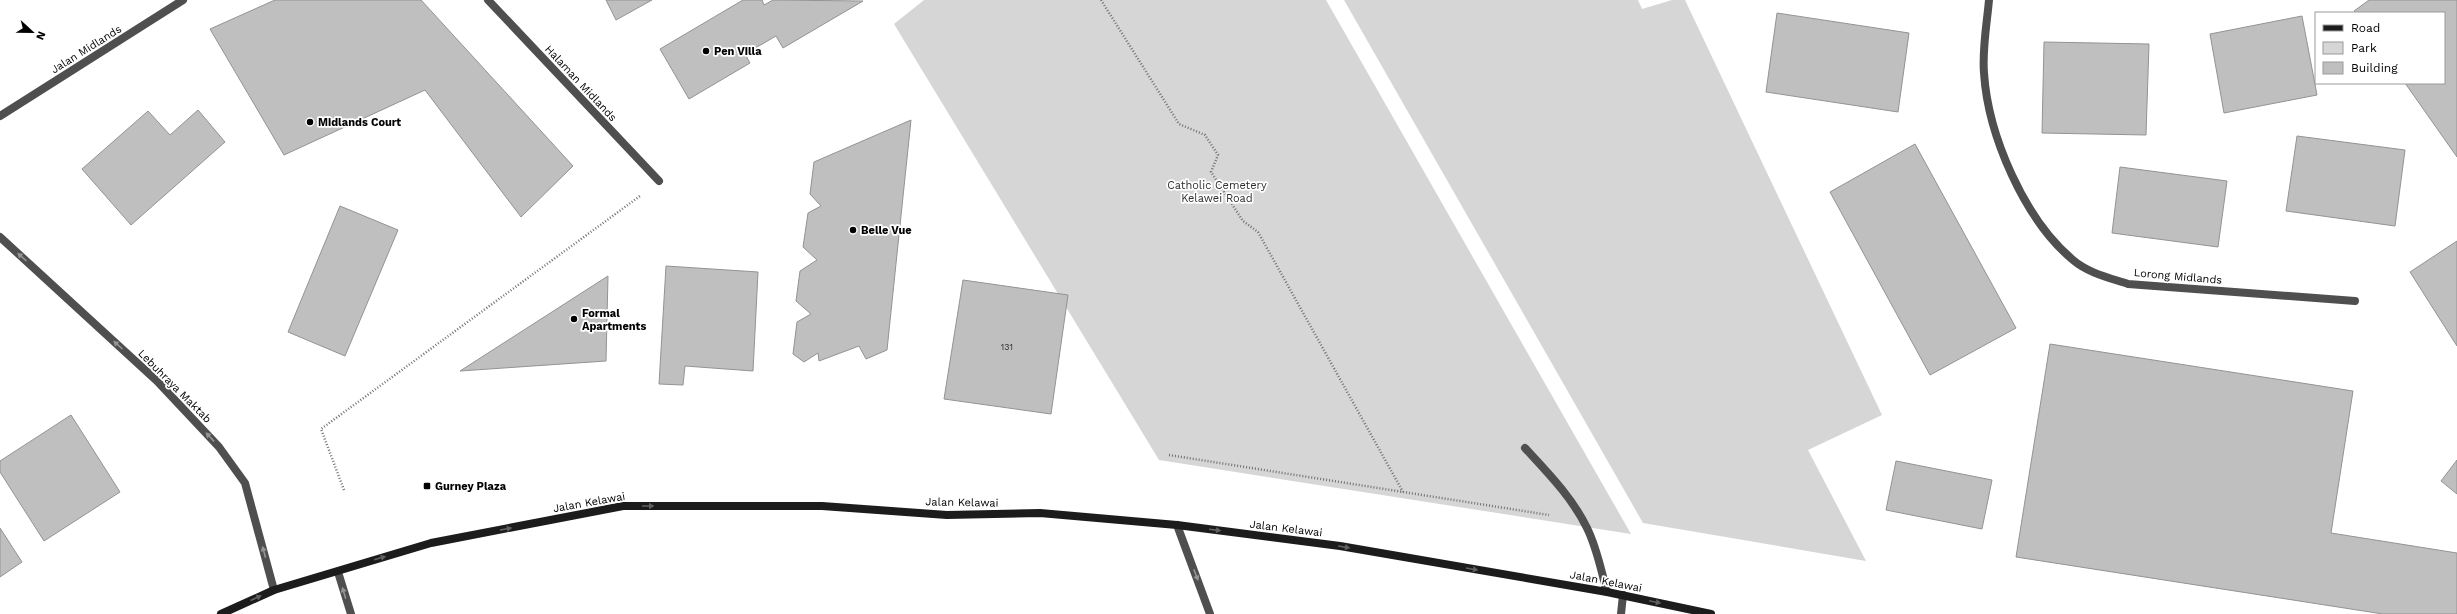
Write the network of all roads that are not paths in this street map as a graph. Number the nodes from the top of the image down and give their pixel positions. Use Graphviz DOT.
graph roads {
  1 [pos="183,0"];
  2 [pos="488,0"];
  3 [pos="1989,0"];
  4 [pos="0,116"];
  5 [pos="659,181"];
  6 [pos="0,237"];
  7 [pos="2355,301"];
  8 [pos="1525,448"];
  9 [pos="1177,525"];
  10 [pos="338,572"];
  11 [pos="274,590"];
  12 [pos="1607,592"];
  13 [pos="1623,595"];
  14 [pos="221,614"];
  15 [pos="351,614"];
  16 [pos="1210,614"];
  17 [pos="1621,614"];
  18 [pos="1711,614"];
  1 -- 4 [label="street, Jalan Midlands"];
  2 -- 5 [label="street, Halaman Midlands"];
  3 -- 7 [label="street, Lorong Midlands"];
  11 -- 6 [label="street, Lebuhraya Maktab, one-way"];
  8 -- 12 [label="street"];
  10 -- 9 [label="main road, Jalan Kelawai, one-way"];
  9 -- 12 [label="main road, Jalan Kelawai, one-way"];
  9 -- 16 [label="street, one-way"];
  10 -- 11 [label="main road, Jalan Kelawai"];
  15 -- 10 [label="street, one-way"];
  14 -- 11 [label="main road, Jalan Kelawai, one-way"];
  12 -- 13 [label="main road, Jalan Kelawai"];
  13 -- 17 [label="street"];
  13 -- 18 [label="main road, Jalan Kelawai, one-way"];
}
